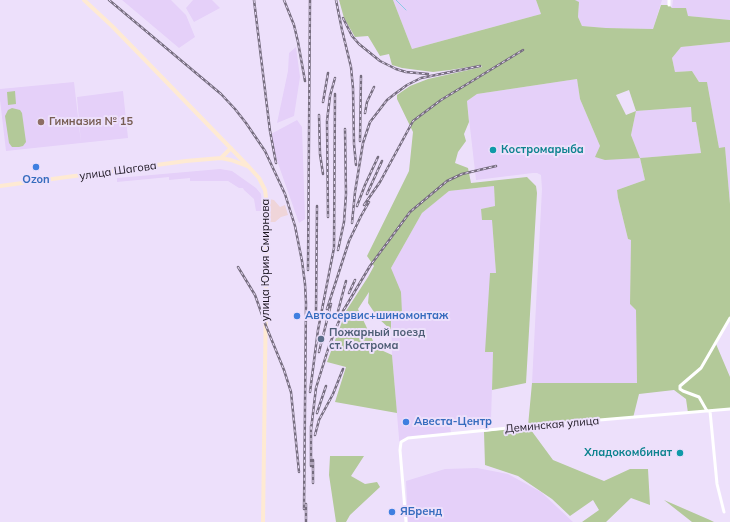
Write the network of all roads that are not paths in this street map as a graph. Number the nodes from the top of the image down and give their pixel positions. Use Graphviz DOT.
graph roads {
  1 [pos="84,0"];
  2 [pos="669,0"];
  3 [pos="669,5"];
  4 [pos="231,148"];
  5 [pos="221,158"];
  6 [pos="249,167"];
  7 [pos="0,186"];
  8 [pos="730,318"];
  9 [pos="730,409"];
  10 [pos="709,411"];
  11 [pos="724,512"];
  12 [pos="263,522"];
  13 [pos="406,522"];
  1 -- 4 [label="main road, улица Юрия Смирнова"];
  2 -- 3 [label="street"];
  4 -- 5 [label="main road"];
  4 -- 6 [label="main road, улица Юрия Смирнова"];
  5 -- 6 [label="main road"];
  5 -- 7 [label="main road, улица Шагова"];
  6 -- 12 [label="main road, улица Юрия Смирнова"];
  8 -- 10 [label="street"];
  9 -- 10 [label="street, Деминская улица"];
  10 -- 11 [label="street"];
  10 -- 13 [label="street, Деминская улица"];
}
